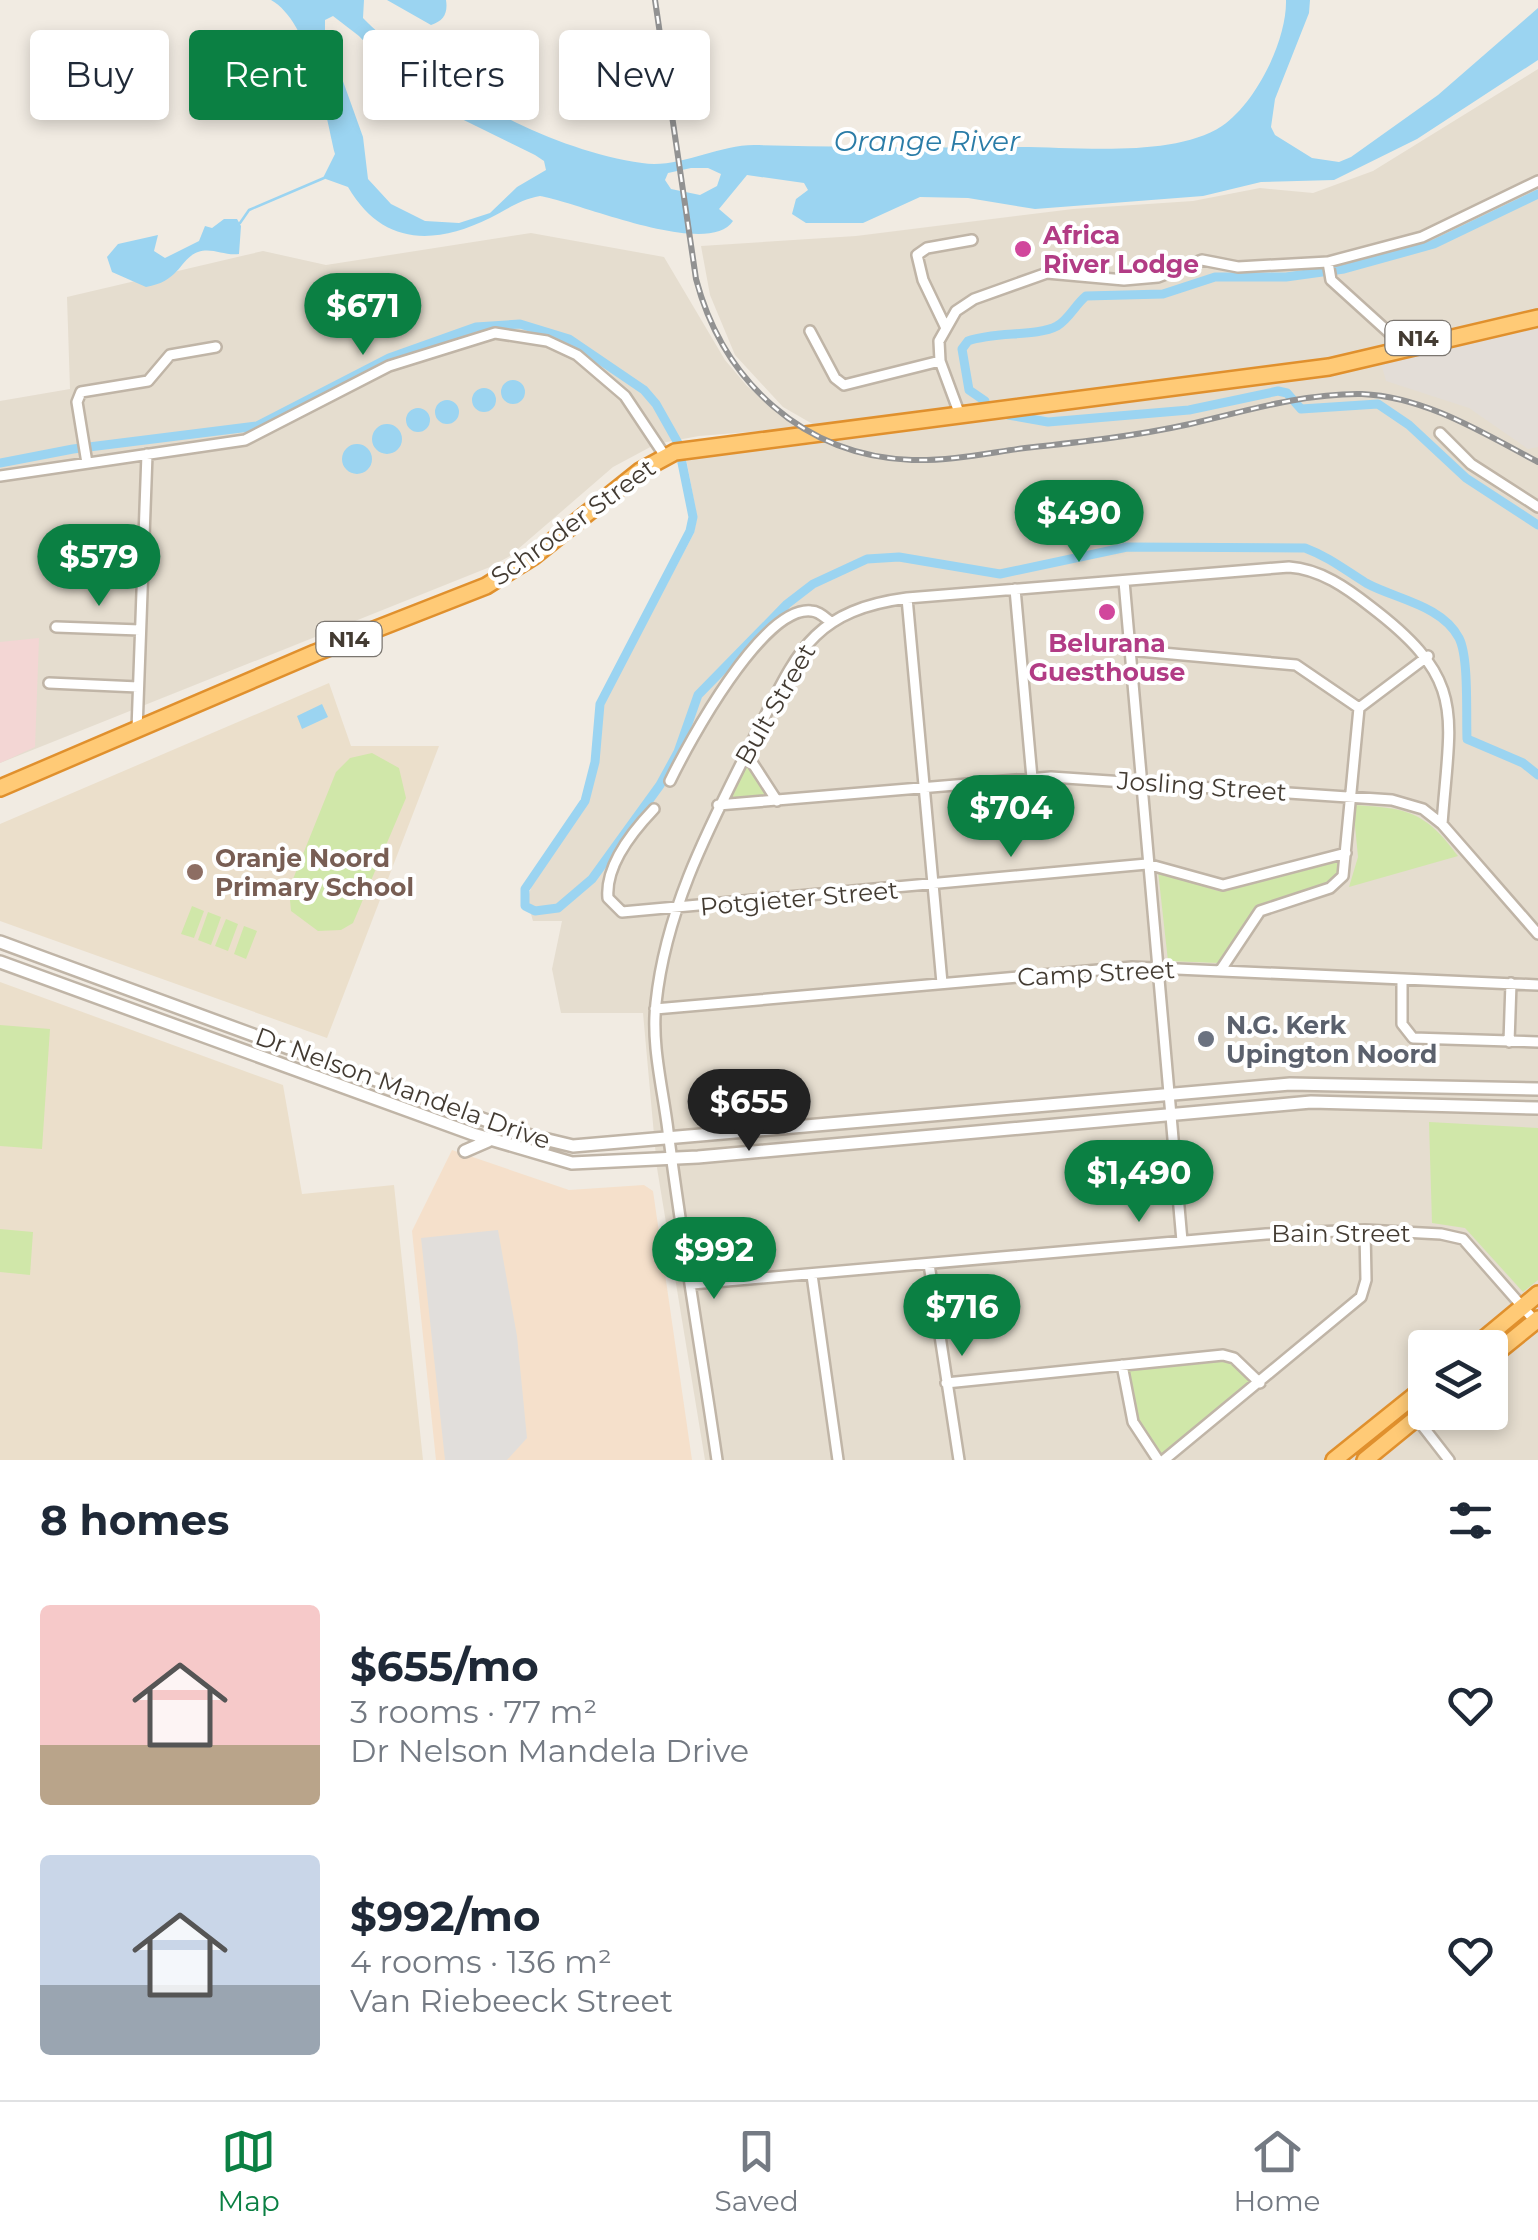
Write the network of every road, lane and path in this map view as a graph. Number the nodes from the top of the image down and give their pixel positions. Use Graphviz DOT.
graph roads {
  1 [pos="1538,181"];
  2 [pos="972,240"];
  3 [pos="1328,270"];
  4 [pos="1538,310"];
  5 [pos="1538,318"];
  6 [pos="945,326"];
  7 [pos="810,331"];
  8 [pos="1404,346"];
  9 [pos="216,347"];
  10 [pos="940,361"];
  11 [pos="960,414"];
  12 [pos="1440,434"];
  13 [pos="676,453"];
  14 [pos="146,454"];
  15 [pos="87,463"];
  16 [pos="0,476"];
  17 [pos="1538,507"];
  18 [pos="1124,580"];
  19 [pos="1015,589"];
  20 [pos="907,598"];
  21 [pos="831,622"];
  22 [pos="56,627"];
  23 [pos="140,630"];
  24 [pos="1128,650"];
  25 [pos="1428,656"];
  26 [pos="49,683"];
  27 [pos="138,687"];
  28 [pos="1358,708"];
  29 [pos="137,730"];
  30 [pos="746,753"];
  31 [pos="1032,778"];
  32 [pos="670,781"];
  33 [pos="1140,783"];
  34 [pos="924,786"];
  35 [pos="0,788"];
  36 [pos="1348,796"];
  37 [pos="777,800"];
  38 [pos="718,806"];
  39 [pos="654,809"];
  40 [pos="1442,824"];
  41 [pos="1346,853"];
  42 [pos="1148,864"];
  43 [pos="933,887"];
  44 [pos="675,908"];
  45 [pos="1538,934"];
  46 [pos="0,942"];
  47 [pos="0,962"];
  48 [pos="1157,967"];
  49 [pos="1220,971"];
  50 [pos="1402,980"];
  51 [pos="1510,983"];
  52 [pos="942,984"];
  53 [pos="1538,984"];
  54 [pos="655,1009"];
  55 [pos="1509,1042"];
  56 [pos="1538,1042"];
  57 [pos="1538,1090"];
  58 [pos="1170,1098"];
  59 [pos="447,1106"];
  60 [pos="1538,1108"];
  61 [pos="1170,1114"];
  62 [pos="499,1125"];
  63 [pos="467,1130"];
  64 [pos="492,1140"];
  65 [pos="670,1140"];
  66 [pos="465,1150"];
  67 [pos="671,1159"];
  68 [pos="1364,1230"];
  69 [pos="1182,1240"];
  70 [pos="928,1264"];
  71 [pos="812,1275"];
  72 [pos="692,1284"];
  73 [pos="1538,1294"];
  74 [pos="1522,1308"];
  75 [pos="1536,1320"];
  76 [pos="1495,1330"];
  77 [pos="1508,1343"];
  78 [pos="1122,1364"];
  79 [pos="946,1383"];
  80 [pos="1260,1383"];
  81 [pos="1408,1401"];
  82 [pos="1405,1403"];
  83 [pos="1408,1405"];
  84 [pos="1408,1425"];
  85 [pos="1430,1430"];
  86 [pos="717,1460"];
  87 [pos="838,1460"];
  88 [pos="959,1460"];
  89 [pos="1161,1460"];
  90 [pos="1334,1460"];
  91 [pos="1365,1460"];
  92 [pos="1449,1460"];
  1 -- 3 [label="street"];
  2 -- 6 [label="street"];
  3 -- 6 [label="street"];
  3 -- 8 [label="street"];
  4 -- 8 [label="highway, Schroder Street / N14"];
  5 -- 8 [label="highway, Schroder Street / N14"];
  6 -- 10 [label="street"];
  7 -- 10 [label="street"];
  8 -- 11 [label="highway, Schroder Street / N14"];
  9 -- 15 [label="street"];
  10 -- 11 [label="street"];
  11 -- 13 [label="highway, Schroder Street / N14"];
  12 -- 17 [label="street"];
  13 -- 14 [label="street"];
  13 -- 29 [label="highway, Schroder Street / N14"];
  14 -- 15 [label="street"];
  14 -- 23 [label="street"];
  15 -- 16 [label="street"];
  18 -- 19 [label="street, Bult Street"];
  18 -- 24 [label="street"];
  18 -- 25 [label="street, Bult Street"];
  19 -- 20 [label="street, Bult Street"];
  19 -- 31 [label="street"];
  20 -- 21 [label="street, Bult Street"];
  20 -- 34 [label="street"];
  21 -- 30 [label="street, Bult Street"];
  21 -- 32 [label="street"];
  22 -- 23 [label="street"];
  23 -- 27 [label="street"];
  24 -- 28 [label="street"];
  24 -- 33 [label="street"];
  25 -- 28 [label="street"];
  25 -- 40 [label="street"];
  26 -- 27 [label="street"];
  27 -- 29 [label="street"];
  28 -- 36 [label="street"];
  29 -- 35 [label="highway, Schroder Street / N14"];
  30 -- 37 [label="street"];
  30 -- 38 [label="street, Bult Street"];
  31 -- 33 [label="street, Josling Street"];
  31 -- 34 [label="street, Josling Street"];
  33 -- 36 [label="street, Josling Street"];
  33 -- 42 [label="street"];
  34 -- 37 [label="street, Josling Street"];
  34 -- 43 [label="street"];
  36 -- 40 [label="street, Josling Street"];
  36 -- 41 [label="street"];
  37 -- 38 [label="street, Josling Street"];
  38 -- 44 [label="street, Bult Street"];
  39 -- 44 [label="street, Potgieter Street"];
  40 -- 45 [label="street"];
  41 -- 42 [label="street, Potgieter Street"];
  41 -- 49 [label="street"];
  42 -- 43 [label="street, Potgieter Street"];
  42 -- 48 [label="street"];
  43 -- 44 [label="street, Potgieter Street"];
  43 -- 52 [label="street"];
  44 -- 54 [label="street, Bult Street"];
  46 -- 59 [label="street, Dr Nelson Mandela Drive"];
  47 -- 63 [label="street, Dr Nelson Mandela Drive"];
  48 -- 49 [label="street, Camp Street"];
  48 -- 52 [label="street, Camp Street"];
  48 -- 58 [label="street"];
  49 -- 50 [label="street, Camp Street"];
  50 -- 51 [label="street, Camp Street"];
  50 -- 55 [label="street"];
  51 -- 53 [label="street, Camp Street"];
  51 -- 55 [label="street"];
  52 -- 54 [label="street, Camp Street"];
  54 -- 65 [label="street, Bult Street"];
  55 -- 56 [label="street"];
  57 -- 58 [label="street, Dr Nelson Mandela Drive"];
  58 -- 61 [label="street"];
  58 -- 65 [label="street, Dr Nelson Mandela Drive"];
  59 -- 62 [label="street, Dr Nelson Mandela Drive"];
  59 -- 63 [label="street"];
  60 -- 61 [label="street, Dr Nelson Mandela Drive"];
  61 -- 67 [label="street, Dr Nelson Mandela Drive"];
  61 -- 69 [label="street"];
  62 -- 63 [label="street"];
  62 -- 65 [label="street, Dr Nelson Mandela Drive"];
  63 -- 64 [label="street, Dr Nelson Mandela Drive"];
  64 -- 66 [label="street"];
  64 -- 67 [label="street, Dr Nelson Mandela Drive"];
  65 -- 67 [label="street, Bult Street"];
  67 -- 72 [label="street, Bult Street"];
  68 -- 69 [label="street, Bain Street"];
  68 -- 74 [label="street, Bain Street"];
  68 -- 80 [label="street"];
  69 -- 70 [label="street, Bain Street"];
  70 -- 71 [label="street, Bain Street"];
  70 -- 79 [label="street"];
  71 -- 72 [label="street, Bain Street"];
  71 -- 87 [label="street"];
  72 -- 86 [label="street, Bult Street"];
  73 -- 74 [label="highway"];
  74 -- 75 [label="street, Bain Street"];
  74 -- 76 [label="highway"];
  75 -- 77 [label="highway"];
  78 -- 79 [label="street"];
  78 -- 80 [label="street"];
  78 -- 89 [label="street"];
  79 -- 88 [label="street"];
  80 -- 89 [label="street"];
  81 -- 82 [label="highway"];
  82 -- 83 [label="street"];
  82 -- 90 [label="highway"];
  84 -- 91 [label="highway"];
  85 -- 92 [label="street"];
}
